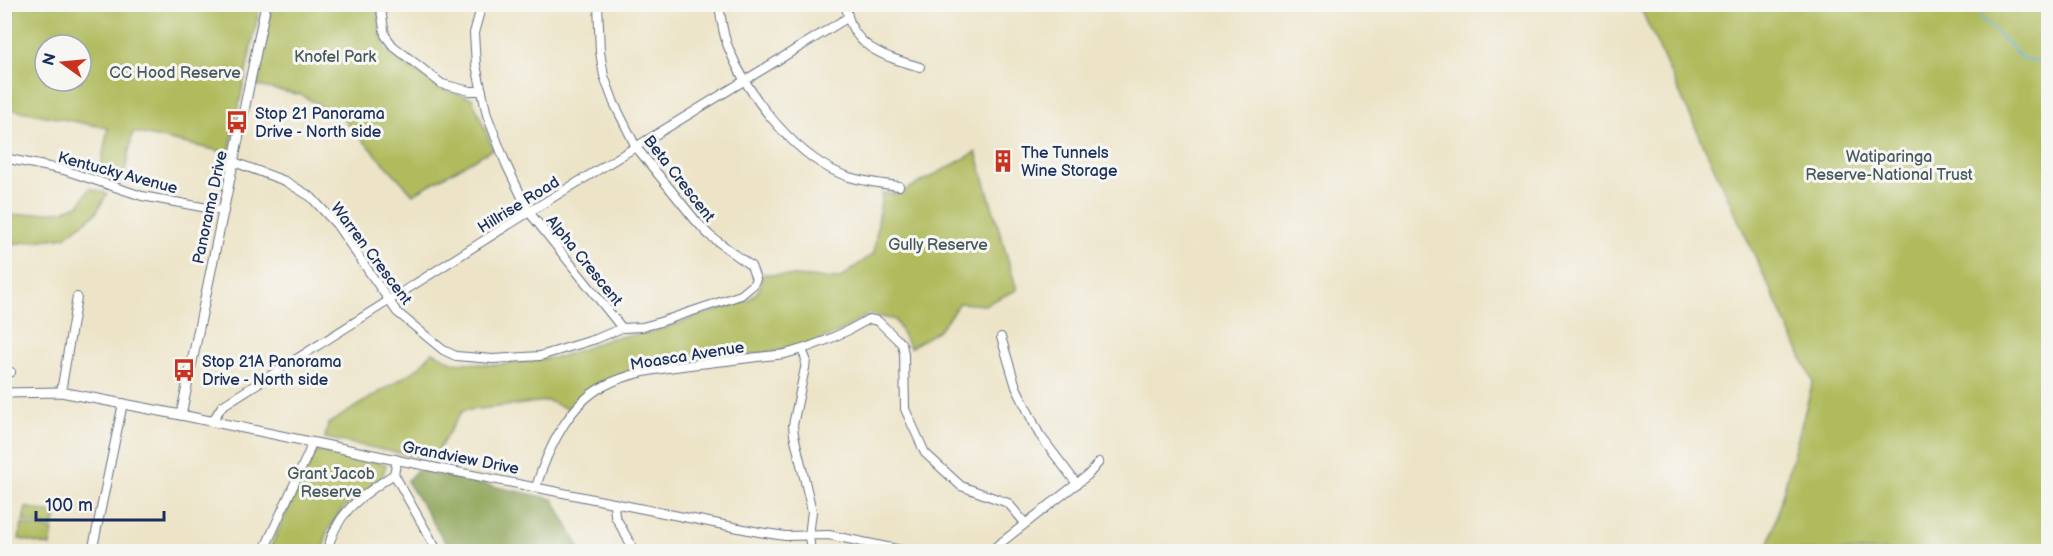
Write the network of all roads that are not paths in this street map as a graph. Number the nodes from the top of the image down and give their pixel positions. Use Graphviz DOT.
graph roads {
  1 [pos="266,4"];
  2 [pos="380,4"];
  3 [pos="482,4"];
  4 [pos="598,4"];
  5 [pos="719,4"];
  6 [pos="846,4"];
  7 [pos="847,18"];
  8 [pos="920,67"];
  9 [pos="744,81"];
  10 [pos="482,91"];
  11 [pos="636,147"];
  12 [pos="4,158"];
  13 [pos="234,162"];
  14 [pos="899,186"];
  15 [pos="224,211"];
  16 [pos="529,212"];
  17 [pos="756,279"];
  18 [pos="77,297"];
  19 [pos="389,301"];
  20 [pos="622,328"];
  21 [pos="1001,337"];
  22 [pos="802,350"];
  23 [pos="61,392"];
  24 [pos="4,393"];
  25 [pos="123,403"];
  26 [pos="181,414"];
  27 [pos="212,422"];
  28 [pos="312,442"];
  29 [pos="397,460"];
  30 [pos="1099,462"];
  31 [pos="394,474"];
  32 [pos="1077,484"];
  33 [pos="536,487"];
  34 [pos="614,503"];
  35 [pos="1025,523"];
  36 [pos="809,536"];
  37 [pos="92,552"];
  38 [pos="263,552"];
  39 [pos="327,552"];
  40 [pos="438,552"];
  41 [pos="635,552"];
  42 [pos="812,552"];
  43 [pos="911,552"];
  44 [pos="989,552"];
  1 -- 13 [label="street, Panorama Drive"];
  2 -- 10 [label="street"];
  3 -- 10 [label="street, Alpha Crescent"];
  4 -- 11 [label="street, Beta Crescent"];
  5 -- 9 [label="street"];
  6 -- 7 [label="street"];
  7 -- 8 [label="street"];
  7 -- 9 [label="street, Hillrise Road"];
  9 -- 11 [label="street, Hillrise Road"];
  9 -- 14 [label="street"];
  10 -- 16 [label="street, Alpha Crescent"];
  11 -- 16 [label="street, Hillrise Road"];
  11 -- 17 [label="street, Beta Crescent"];
  12 -- 15 [label="street, Kentucky Avenue"];
  13 -- 15 [label="street, Panorama Drive"];
  13 -- 19 [label="street, Warren Crescent"];
  15 -- 26 [label="street, Panorama Drive"];
  16 -- 19 [label="street, Hillrise Road"];
  16 -- 20 [label="street, Alpha Crescent"];
  17 -- 20 [label="street, Warren Crescent"];
  18 -- 23 [label="street"];
  19 -- 20 [label="street, Warren Crescent"];
  19 -- 27 [label="street, Hillrise Road"];
  21 -- 32 [label="street"];
  22 -- 33 [label="street, Moasca Avenue"];
  22 -- 35 [label="street, Moasca Avenue"];
  22 -- 36 [label="street"];
  23 -- 24 [label="street, Grandview Drive"];
  23 -- 25 [label="street, Grandview Drive"];
  25 -- 26 [label="street, Grandview Drive"];
  25 -- 37 [label="street"];
  26 -- 27 [label="street, Grandview Drive"];
  27 -- 28 [label="street, Grandview Drive"];
  28 -- 29 [label="street, Grandview Drive"];
  28 -- 38 [label="street"];
  29 -- 31 [label="street"];
  29 -- 33 [label="street, Grandview Drive"];
  30 -- 32 [label="street"];
  31 -- 39 [label="street"];
  31 -- 40 [label="street"];
  32 -- 35 [label="street"];
  33 -- 34 [label="street, Grandview Drive"];
  34 -- 36 [label="street, Grandview Drive"];
  34 -- 41 [label="street"];
  35 -- 44 [label="street"];
  36 -- 42 [label="street"];
  36 -- 43 [label="street, Grandview Drive"];
}
